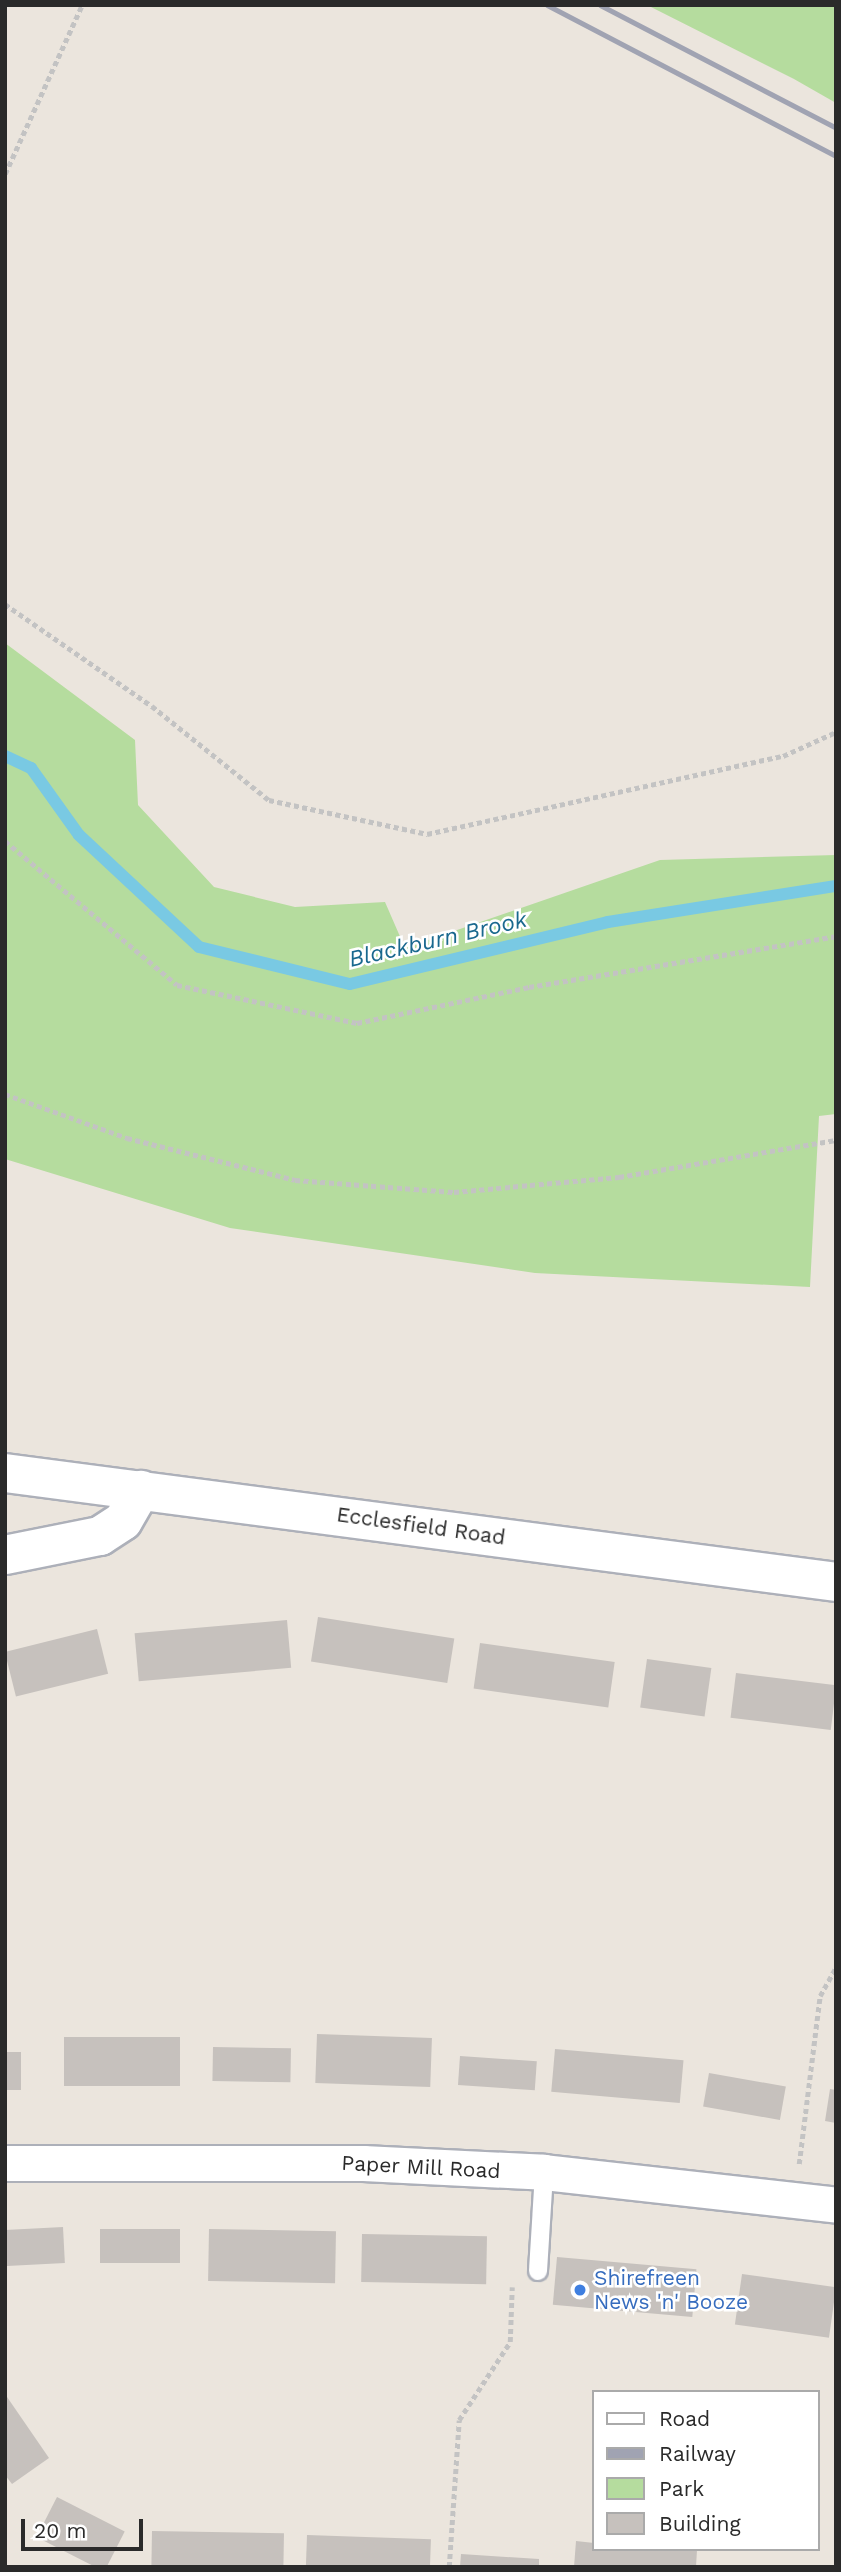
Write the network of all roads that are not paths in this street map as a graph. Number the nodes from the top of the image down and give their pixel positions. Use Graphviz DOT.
graph roads {
  1 [pos="5,1474"];
  2 [pos="141,1490"];
  3 [pos="5,1555"];
  4 [pos="836,1582"];
  5 [pos="5,2163"];
  6 [pos="544,2172"];
  7 [pos="836,2205"];
  8 [pos="538,2271"];
  1 -- 2 [label="main road, Ecclesfield Road"];
  2 -- 3 [label="main road"];
  2 -- 4 [label="main road, Ecclesfield Road"];
  5 -- 6 [label="street, Paper Mill Road"];
  6 -- 7 [label="street, Paper Mill Road"];
  6 -- 8 [label="lane"];
}
